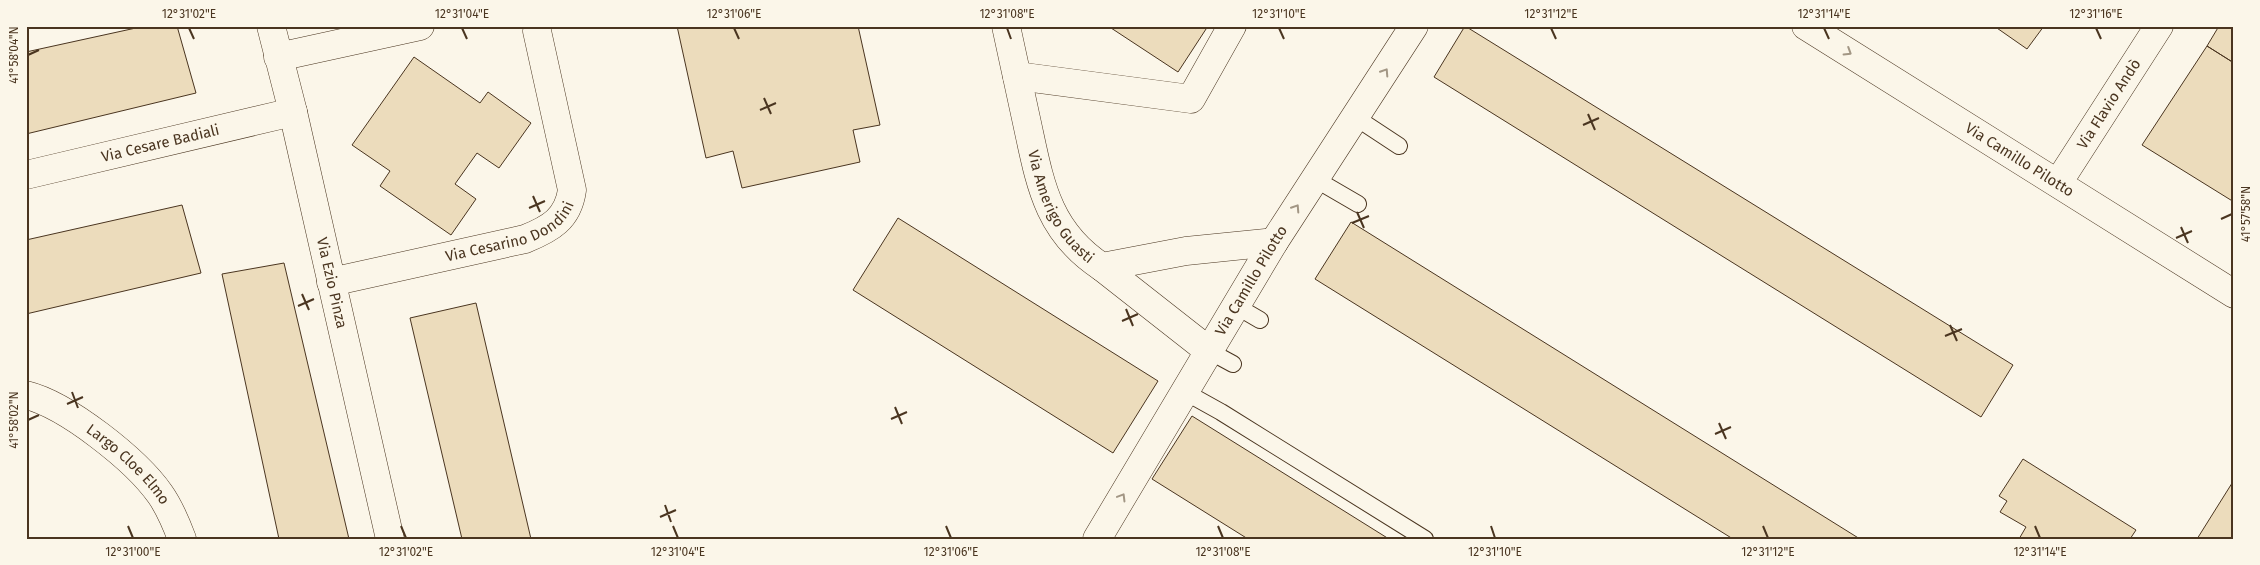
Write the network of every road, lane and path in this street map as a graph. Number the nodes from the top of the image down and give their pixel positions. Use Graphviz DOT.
graph roads {
  1 [pos="271,26"];
  2 [pos="420,26"];
  3 [pos="1006,26"];
  4 [pos="1232,26"];
  5 [pos="1414,26"];
  6 [pos="1806,26"];
  7 [pos="2159,26"];
  8 [pos="537,31"];
  9 [pos="278,57"];
  10 [pos="1016,76"];
  11 [pos="293,112"];
  12 [pos="1355,117"];
  13 [pos="1399,146"];
  14 [pos="26,175"];
  15 [pos="1316,179"];
  16 [pos="2058,183"];
  17 [pos="1358,204"];
  18 [pos="1274,242"];
  19 [pos="1102,268"];
  20 [pos="331,282"];
  21 [pos="2234,294"];
  22 [pos="1236,306"];
  23 [pos="1260,320"];
  24 [pos="1209,351"];
  25 [pos="1233,364"];
  26 [pos="1185,392"];
  27 [pos="26,395"];
  28 [pos="182,539"];
  29 [pos="390,539"];
  30 [pos="1097,539"];
  31 [pos="1425,539"];
  1 -- 9 [label="street, Via Ezio Pinza"];
  2 -- 9 [label="street"];
  3 -- 10 [label="street, Via Amerigo Guasti"];
  4 -- 10 [label="street"];
  12 -- 5 [label="street, Via Camillo Pilotto, one-way"];
  6 -- 16 [label="street, Via Camillo Pilotto, one-way"];
  7 -- 16 [label="street, Via Flavio Andò"];
  8 -- 20 [label="street, Via Cesarino Dondini"];
  9 -- 11 [label="street, Via Ezio Pinza"];
  10 -- 19 [label="street, Via Amerigo Guasti"];
  11 -- 14 [label="street, Via Cesare Badiali"];
  11 -- 20 [label="street, Via Ezio Pinza"];
  12 -- 13 [label="lane"];
  12 -- 15 [label="street, Via Camillo Pilotto"];
  15 -- 17 [label="lane"];
  18 -- 15 [label="street, Via Camillo Pilotto, one-way"];
  16 -- 21 [label="street, Via Camillo Pilotto"];
  18 -- 19 [label="street, Via Amerigo Guasti"];
  18 -- 22 [label="street, Via Camillo Pilotto"];
  19 -- 24 [label="street"];
  20 -- 29 [label="street, Via Ezio Pinza"];
  22 -- 23 [label="lane"];
  22 -- 24 [label="street, Via Camillo Pilotto"];
  24 -- 25 [label="lane"];
  24 -- 26 [label="street, Via Camillo Pilotto"];
  30 -- 26 [label="street, Via Camillo Pilotto, one-way"];
  26 -- 31 [label="lane"];
  27 -- 28 [label="street, Largo Cloe Elmo"];
}
